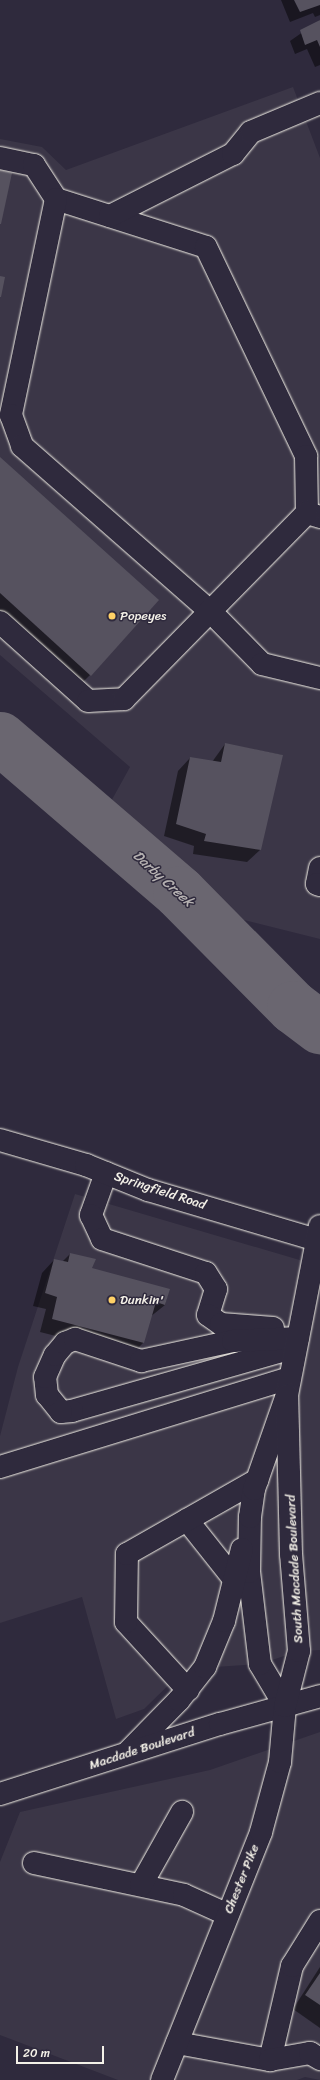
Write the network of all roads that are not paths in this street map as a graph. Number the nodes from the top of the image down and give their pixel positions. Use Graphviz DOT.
graph roads {
  1 [pos="320,103"];
  2 [pos="0,158"];
  3 [pos="56,199"];
  4 [pos="110,216"];
  5 [pos="314,515"];
  6 [pos="210,611"];
  7 [pos="0,622"];
  8 [pos="320,678"];
  9 [pos="320,868"];
  10 [pos="320,885"];
  11 [pos="0,1140"];
  12 [pos="106,1173"];
  13 [pos="319,1235"];
  14 [pos="298,1338"];
  15 [pos="288,1387"];
  16 [pos="0,1467"];
  17 [pos="257,1480"];
  18 [pos="250,1517"];
  19 [pos="187,1520"];
  20 [pos="234,1579"];
  21 [pos="188,1690"];
  22 [pos="320,1696"];
  23 [pos="285,1706"];
  24 [pos="126,1754"];
  25 [pos="0,1794"];
  26 [pos="182,1812"];
  27 [pos="34,1863"];
  28 [pos="141,1885"];
  29 [pos="228,1915"];
  30 [pos="320,1921"];
  31 [pos="177,2043"];
  32 [pos="320,2059"];
  33 [pos="270,2060"];
  34 [pos="162,2080"];
  1 -- 4 [label="main road"];
  2 -- 3 [label="main road"];
  3 -- 4 [label="main road"];
  3 -- 6 [label="main road"];
  4 -- 5 [label="main road"];
  5 -- 6 [label="main road"];
  6 -- 7 [label="main road"];
  6 -- 8 [label="main road"];
  9 -- 10 [label="main road"];
  11 -- 12 [label="main road, Springfield Road"];
  12 -- 13 [label="main road, Springfield Road"];
  12 -- 14 [label="main road"];
  13 -- 14 [label="main road, South Macdade Boulevard"];
  14 -- 14 [label="main road"];
  14 -- 15 [label="main road, South Macdade Boulevard"];
  15 -- 16 [label="main road"];
  15 -- 17 [label="main road, South Macdade Boulevard"];
  15 -- 23 [label="main road, South Macdade Boulevard"];
  17 -- 18 [label="main road, South Macdade Boulevard"];
  17 -- 19 [label="main road"];
  18 -- 20 [label="main road"];
  18 -- 23 [label="main road, South Macdade Boulevard"];
  19 -- 20 [label="main road"];
  19 -- 21 [label="main road"];
  20 -- 21 [label="main road"];
  21 -- 24 [label="main road"];
  22 -- 23 [label="main road"];
  23 -- 24 [label="main road, Macdade Boulevard"];
  23 -- 29 [label="main road, Chester Pike"];
  24 -- 25 [label="main road, Macdade Boulevard"];
  26 -- 28 [label="main road"];
  27 -- 28 [label="main road"];
  28 -- 29 [label="main road"];
  29 -- 31 [label="main road, Chester Pike"];
  30 -- 33 [label="main road"];
  31 -- 33 [label="main road"];
  31 -- 34 [label="main road, Chester Pike"];
  32 -- 33 [label="main road"];
}
